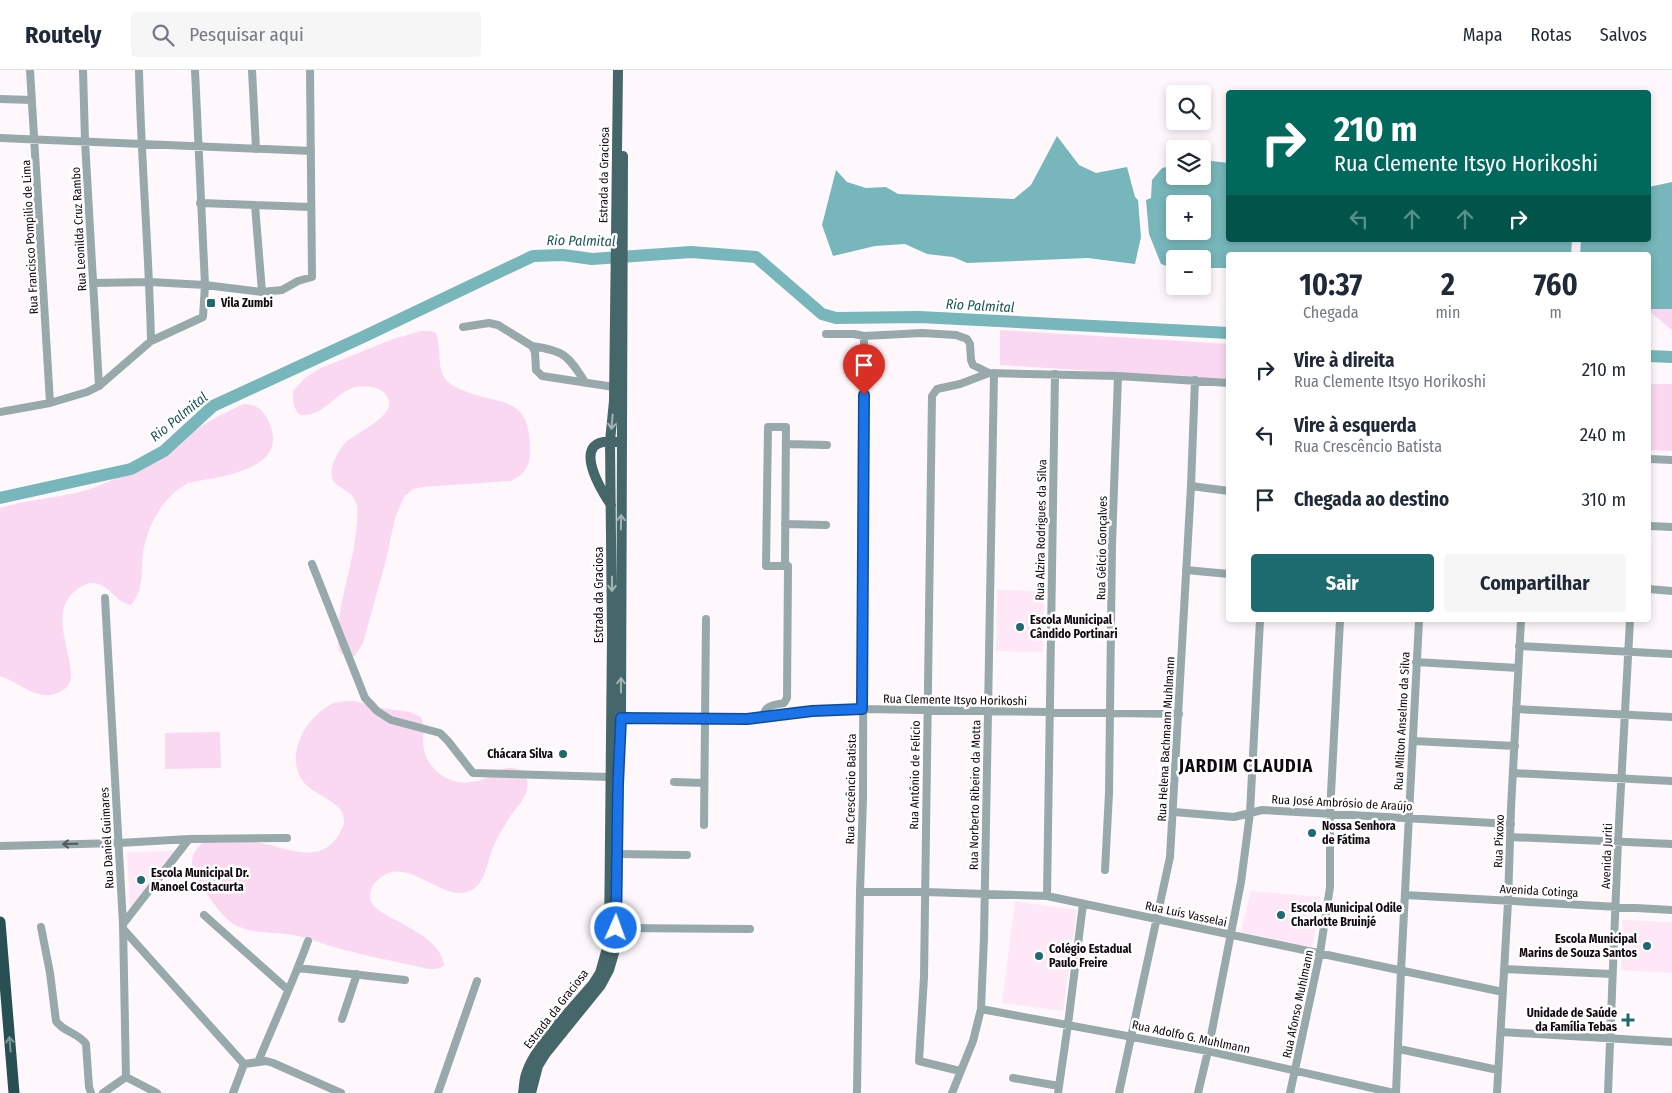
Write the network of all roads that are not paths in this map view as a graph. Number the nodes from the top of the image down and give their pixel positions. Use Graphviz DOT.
graph roads {
  1 [pos="30,70"];
  2 [pos="83,70"];
  3 [pos="139,70"];
  4 [pos="195,70"];
  5 [pos="252,70"];
  6 [pos="310,70"];
  7 [pos="618,70"];
  8 [pos="624,70"];
  9 [pos="0,99"];
  10 [pos="32,100"];
  11 [pos="0,138"];
  12 [pos="35,139"];
  13 [pos="86,141"];
  14 [pos="140,143"];
  15 [pos="198,146"];
  16 [pos="256,149"];
  17 [pos="311,151"];
  18 [pos="200,203"];
  19 [pos="255,205"];
  20 [pos="311,207"];
  21 [pos="619,241"];
  22 [pos="619,268"];
  23 [pos="150,282"];
  24 [pos="93,283"];
  25 [pos="205,285"];
  26 [pos="262,292"];
  27 [pos="463,327"];
  28 [pos="826,334"];
  29 [pos="864,336"];
  30 [pos="151,341"];
  31 [pos="532,346"];
  32 [pos="992,373"];
  33 [pos="1055,374"];
  34 [pos="1118,376"];
  35 [pos="1195,380"];
  36 [pos="585,382"];
  37 [pos="1226,383"];
  38 [pos="99,386"];
  39 [pos="614,387"];
  40 [pos="50,402"];
  41 [pos="0,412"];
  42 [pos="610,441"];
  43 [pos="622,443"];
  44 [pos="786,444"];
  45 [pos="827,445"];
  46 [pos="1651,459"];
  47 [pos="1672,460"];
  48 [pos="1191,486"];
  49 [pos="1226,491"];
  50 [pos="611,506"];
  51 [pos="785,524"];
  52 [pos="826,525"];
  53 [pos="1651,526"];
  54 [pos="1672,527"];
  55 [pos="312,564"];
  56 [pos="784,566"];
  57 [pos="1186,570"];
  58 [pos="1226,574"];
  59 [pos="1651,589"];
  60 [pos="1672,591"];
  61 [pos="104,598"];
  62 [pos="706,619"];
  63 [pos="1260,622"];
  64 [pos="1340,622"];
  65 [pos="1418,622"];
  66 [pos="1521,622"];
  67 [pos="1630,622"];
  68 [pos="1519,646"];
  69 [pos="1628,651"];
  70 [pos="1672,654"];
  71 [pos="1416,662"];
  72 [pos="1518,668"];
  73 [pos="862,709"];
  74 [pos="927,710"];
  75 [pos="1516,710"];
  76 [pos="988,712"];
  77 [pos="1050,712"];
  78 [pos="1111,714"];
  79 [pos="1179,714"];
  80 [pos="1625,714"];
  81 [pos="763,717"];
  82 [pos="1672,717"];
  83 [pos="616,718"];
  84 [pos="706,718"];
  85 [pos="1413,741"];
  86 [pos="1515,746"];
  87 [pos="1513,773"];
  88 [pos="610,777"];
  89 [pos="1622,778"];
  90 [pos="1672,781"];
  91 [pos="674,782"];
  92 [pos="704,783"];
  93 [pos="1174,812"];
  94 [pos="1250,813"];
  95 [pos="1330,813"];
  96 [pos="1409,817"];
  97 [pos="1511,824"];
  98 [pos="704,825"];
  99 [pos="1510,837"];
  100 [pos="189,838"];
  101 [pos="287,838"];
  102 [pos="1618,841"];
  103 [pos="119,843"];
  104 [pos="1672,844"];
  105 [pos="0,846"];
  106 [pos="618,854"];
  107 [pos="686,855"];
  108 [pos="1105,870"];
  109 [pos="860,892"];
  110 [pos="925,892"];
  111 [pos="984,893"];
  112 [pos="1405,895"];
  113 [pos="1047,896"];
  114 [pos="1508,902"];
  115 [pos="1083,904"];
  116 [pos="1616,906"];
  117 [pos="1672,910"];
  118 [pos="204,915"];
  119 [pos="1157,919"];
  120 [pos="0,922"];
  121 [pos="41,927"];
  122 [pos="123,927"];
  123 [pos="616,928"];
  124 [pos="750,929"];
  125 [pos="1232,936"];
  126 [pos="308,940"];
  127 [pos="1320,953"];
  128 [pos="298,968"];
  129 [pos="1504,969"];
  130 [pos="1400,971"];
  131 [pos="357,974"];
  132 [pos="1612,974"];
  133 [pos="405,980"];
  134 [pos="477,981"];
  135 [pos="287,989"];
  136 [pos="1503,992"];
  137 [pos="982,1009"];
  138 [pos="342,1019"];
  139 [pos="1068,1024"];
  140 [pos="1501,1032"];
  141 [pos="1131,1036"];
  142 [pos="1610,1038"];
  143 [pos="1672,1042"];
  144 [pos="1399,1049"];
  145 [pos="1208,1051"];
  146 [pos="258,1062"];
  147 [pos="244,1064"];
  148 [pos="1296,1070"];
  149 [pos="1498,1070"];
  150 [pos="960,1071"];
  151 [pos="126,1077"];
  152 [pos="1013,1078"];
  153 [pos="1059,1089"];
  154 [pos="14,1093"];
  155 [pos="91,1093"];
  156 [pos="103,1093"];
  157 [pos="157,1093"];
  158 [pos="233,1093"];
  159 [pos="339,1093"];
  160 [pos="438,1093"];
  161 [pos="523,1093"];
  162 [pos="531,1093"];
  163 [pos="858,1093"];
  164 [pos="952,1093"];
  165 [pos="1119,1093"];
  166 [pos="1198,1093"];
  167 [pos="1290,1093"];
  168 [pos="1395,1093"];
  169 [pos="1498,1093"];
  170 [pos="1608,1093"];
  1 -- 10 [label="street, Rua Francisco Pompilio de Lima"];
  2 -- 13 [label="street, Rua Leonilda Cruz Rambo"];
  3 -- 14 [label="street"];
  4 -- 15 [label="street"];
  5 -- 16 [label="street"];
  6 -- 17 [label="street"];
  7 -- 21 [label="main road, Estrada da Graciosa"];
  8 -- 21 [label="main road, Estrada da Graciosa"];
  9 -- 10 [label="street"];
  10 -- 12 [label="street, Rua Francisco Pompilio de Lima"];
  11 -- 12 [label="street"];
  12 -- 13 [label="street"];
  12 -- 40 [label="street, Rua Francisco Pompilio de Lima"];
  13 -- 14 [label="street"];
  13 -- 24 [label="street, Rua Leonilda Cruz Rambo"];
  14 -- 15 [label="street"];
  14 -- 23 [label="street"];
  15 -- 16 [label="street"];
  15 -- 18 [label="street"];
  16 -- 17 [label="street"];
  17 -- 20 [label="street"];
  18 -- 19 [label="street"];
  18 -- 25 [label="street"];
  19 -- 20 [label="street"];
  19 -- 26 [label="street"];
  20 -- 26 [label="street"];
  21 -- 22 [label="main road, Estrada da Graciosa"];
  22 -- 39 [label="main road, Estrada da Graciosa"];
  22 -- 43 [label="main road, Estrada da Graciosa"];
  23 -- 24 [label="street"];
  23 -- 25 [label="street"];
  23 -- 30 [label="street"];
  24 -- 38 [label="street, Rua Leonilda Cruz Rambo"];
  25 -- 26 [label="street"];
  25 -- 30 [label="street"];
  27 -- 31 [label="street"];
  28 -- 29 [label="street"];
  29 -- 32 [label="street"];
  29 -- 73 [label="street, Rua Crescêncio Batista"];
  30 -- 38 [label="street"];
  31 -- 36 [label="street"];
  31 -- 36 [label="street"];
  32 -- 33 [label="street"];
  32 -- 74 [label="street, Rua Antônio de Felício"];
  32 -- 76 [label="street, Rua Norberto Ribeiro da Motta"];
  33 -- 34 [label="street"];
  33 -- 77 [label="street, Rua Alzira Rodrigues da Silva"];
  34 -- 35 [label="street"];
  34 -- 78 [label="street, Rua Gélcio Gonçalves"];
  35 -- 37 [label="street"];
  35 -- 48 [label="street, Rua Helena Bachmann Muhlmann"];
  36 -- 39 [label="street"];
  38 -- 40 [label="street"];
  39 -- 42 [label="main road, Estrada da Graciosa, one-way"];
  40 -- 41 [label="street"];
  42 -- 43 [label="main road"];
  42 -- 50 [label="main road, Estrada da Graciosa"];
  42 -- 50 [label="main road"];
  83 -- 43 [label="main road, Estrada da Graciosa, one-way"];
  44 -- 45 [label="street"];
  44 -- 51 [label="street"];
  44 -- 56 [label="street"];
  46 -- 47 [label="street"];
  48 -- 49 [label="street"];
  48 -- 57 [label="street, Rua Helena Bachmann Muhlmann"];
  50 -- 83 [label="main road, Estrada da Graciosa, one-way"];
  51 -- 52 [label="street"];
  51 -- 56 [label="street"];
  53 -- 54 [label="street"];
  55 -- 88 [label="street"];
  56 -- 81 [label="street"];
  57 -- 58 [label="street"];
  57 -- 79 [label="street, Rua Helena Bachmann Muhlmann"];
  59 -- 60 [label="street"];
  61 -- 103 [label="street, Rua Daniel Guimares"];
  62 -- 84 [label="street"];
  63 -- 94 [label="street"];
  64 -- 95 [label="street, Rua Afonso Muhlmann"];
  65 -- 71 [label="street, Rua Milton Anselmo da Silva"];
  66 -- 68 [label="street, Rua Pixoxo"];
  67 -- 69 [label="street, Avenida Juriti"];
  68 -- 69 [label="street"];
  68 -- 72 [label="street, Rua Pixoxo"];
  69 -- 70 [label="street"];
  69 -- 80 [label="street, Avenida Juriti"];
  71 -- 72 [label="street"];
  71 -- 85 [label="street, Rua Milton Anselmo da Silva"];
  72 -- 75 [label="street, Rua Pixoxo"];
  73 -- 74 [label="street, Rua Clemente Itsyo Horikoshi"];
  73 -- 81 [label="street, Rua Clemente Itsyo Horikoshi"];
  73 -- 109 [label="street, Rua Crescêncio Batista"];
  74 -- 76 [label="street, Rua Clemente Itsyo Horikoshi"];
  74 -- 110 [label="street, Rua Antônio de Felício"];
  75 -- 80 [label="street"];
  75 -- 86 [label="street, Rua Pixoxo"];
  76 -- 77 [label="street, Rua Clemente Itsyo Horikoshi"];
  76 -- 111 [label="street, Rua Norberto Ribeiro da Motta"];
  77 -- 78 [label="street, Rua Clemente Itsyo Horikoshi"];
  77 -- 113 [label="street, Rua Alzira Rodrigues da Silva"];
  78 -- 79 [label="street, Rua Clemente Itsyo Horikoshi"];
  78 -- 108 [label="street, Rua Gélcio Gonçalves"];
  79 -- 93 [label="street, Rua Helena Bachmann Muhlmann"];
  80 -- 82 [label="street"];
  80 -- 89 [label="street, Avenida Juriti"];
  81 -- 84 [label="street, Rua Clemente Itsyo Horikoshi"];
  83 -- 84 [label="street, Rua Clemente Itsyo Horikoshi"];
  83 -- 88 [label="main road, Estrada da Graciosa"];
  83 -- 106 [label="main road, Estrada da Graciosa"];
  84 -- 92 [label="street"];
  85 -- 86 [label="street"];
  85 -- 96 [label="street, Rua Milton Anselmo da Silva"];
  86 -- 87 [label="street, Rua Pixoxo"];
  87 -- 89 [label="street"];
  87 -- 97 [label="street, Rua Pixoxo"];
  88 -- 161 [label="main road, Estrada da Graciosa"];
  89 -- 90 [label="street"];
  89 -- 102 [label="street, Avenida Juriti"];
  91 -- 92 [label="street"];
  92 -- 98 [label="street"];
  93 -- 94 [label="street, Rua José Ambrósio de Araújo"];
  93 -- 119 [label="street, Rua Helena Bachmann Muhlmann"];
  94 -- 95 [label="street, Rua José Ambrósio de Araújo"];
  94 -- 125 [label="street"];
  95 -- 96 [label="street, Rua José Ambrósio de Araújo"];
  95 -- 127 [label="street, Rua Afonso Muhlmann"];
  96 -- 97 [label="street, Rua José Ambrósio de Araújo"];
  96 -- 112 [label="street, Rua Milton Anselmo da Silva"];
  97 -- 99 [label="street, Rua Pixoxo"];
  99 -- 102 [label="street"];
  99 -- 114 [label="street, Rua Pixoxo"];
  100 -- 101 [label="street"];
  100 -- 103 [label="street"];
  100 -- 122 [label="street"];
  102 -- 104 [label="street"];
  102 -- 116 [label="street, Avenida Juriti"];
  103 -- 105 [label="street, one-way"];
  103 -- 122 [label="street, Rua Daniel Guimares"];
  106 -- 107 [label="street"];
  106 -- 123 [label="main road, Estrada da Graciosa"];
  109 -- 110 [label="street, Rua Luís Vasselai"];
  109 -- 163 [label="street, Rua Crescêncio Batista"];
  110 -- 111 [label="street, Rua Luís Vasselai"];
  110 -- 150 [label="street, Rua Antônio de Felício"];
  111 -- 113 [label="street, Rua Luís Vasselai"];
  111 -- 137 [label="street, Rua Norberto Ribeiro da Motta"];
  112 -- 114 [label="street, Avenida Cotinga"];
  112 -- 130 [label="street, Rua Milton Anselmo da Silva"];
  113 -- 115 [label="street, Rua Luís Vasselai"];
  114 -- 116 [label="street, Avenida Cotinga"];
  114 -- 129 [label="street, Rua Pixoxo"];
  115 -- 119 [label="street, Rua Luís Vasselai"];
  115 -- 139 [label="street"];
  116 -- 117 [label="street, Avenida Cotinga"];
  116 -- 132 [label="street, Avenida Juriti"];
  118 -- 135 [label="street"];
  119 -- 125 [label="street, Rua Luís Vasselai"];
  119 -- 141 [label="street, Rua Helena Bachmann Muhlmann"];
  154 -- 120 [label="highway, one-way"];
  121 -- 155 [label="street"];
  122 -- 147 [label="street"];
  122 -- 151 [label="street, Rua Daniel Guimares"];
  123 -- 124 [label="street"];
  123 -- 162 [label="main road, Estrada da Graciosa"];
  125 -- 127 [label="street, Rua Luís Vasselai"];
  125 -- 145 [label="street"];
  126 -- 128 [label="street"];
  127 -- 130 [label="street, Rua Luís Vasselai"];
  127 -- 148 [label="street, Rua Afonso Muhlmann"];
  128 -- 131 [label="street"];
  128 -- 135 [label="street"];
  129 -- 132 [label="street"];
  129 -- 136 [label="street, Rua Pixoxo"];
  130 -- 136 [label="street, Rua Luís Vasselai"];
  130 -- 144 [label="street, Rua Milton Anselmo da Silva"];
  131 -- 133 [label="street"];
  131 -- 138 [label="street"];
  132 -- 142 [label="street, Avenida Juriti"];
  134 -- 160 [label="street"];
  135 -- 146 [label="street"];
  136 -- 140 [label="street, Rua Pixoxo"];
  137 -- 139 [label="street, Rua Adolfo G. Muhlmann"];
  137 -- 150 [label="street, Rua Norberto Ribeiro da Motta"];
  139 -- 141 [label="street, Rua Adolfo G. Muhlmann"];
  139 -- 153 [label="street"];
  140 -- 142 [label="street"];
  140 -- 149 [label="street, Rua Pixoxo"];
  141 -- 145 [label="street, Rua Adolfo G. Muhlmann"];
  141 -- 165 [label="street, Rua Helena Bachmann Muhlmann"];
  142 -- 143 [label="street"];
  142 -- 170 [label="street, Avenida Juriti"];
  144 -- 149 [label="street"];
  144 -- 168 [label="street, Rua Milton Anselmo da Silva"];
  145 -- 148 [label="street, Rua Adolfo G. Muhlmann"];
  145 -- 166 [label="street"];
  146 -- 147 [label="street"];
  146 -- 159 [label="street"];
  147 -- 158 [label="street"];
  148 -- 167 [label="street, Rua Afonso Muhlmann"];
  148 -- 168 [label="street, Rua Adolfo G. Muhlmann"];
  149 -- 169 [label="street, Rua Pixoxo"];
  150 -- 164 [label="street, Rua Norberto Ribeiro da Motta"];
  151 -- 156 [label="street"];
  151 -- 157 [label="street"];
  152 -- 153 [label="street"];
}
